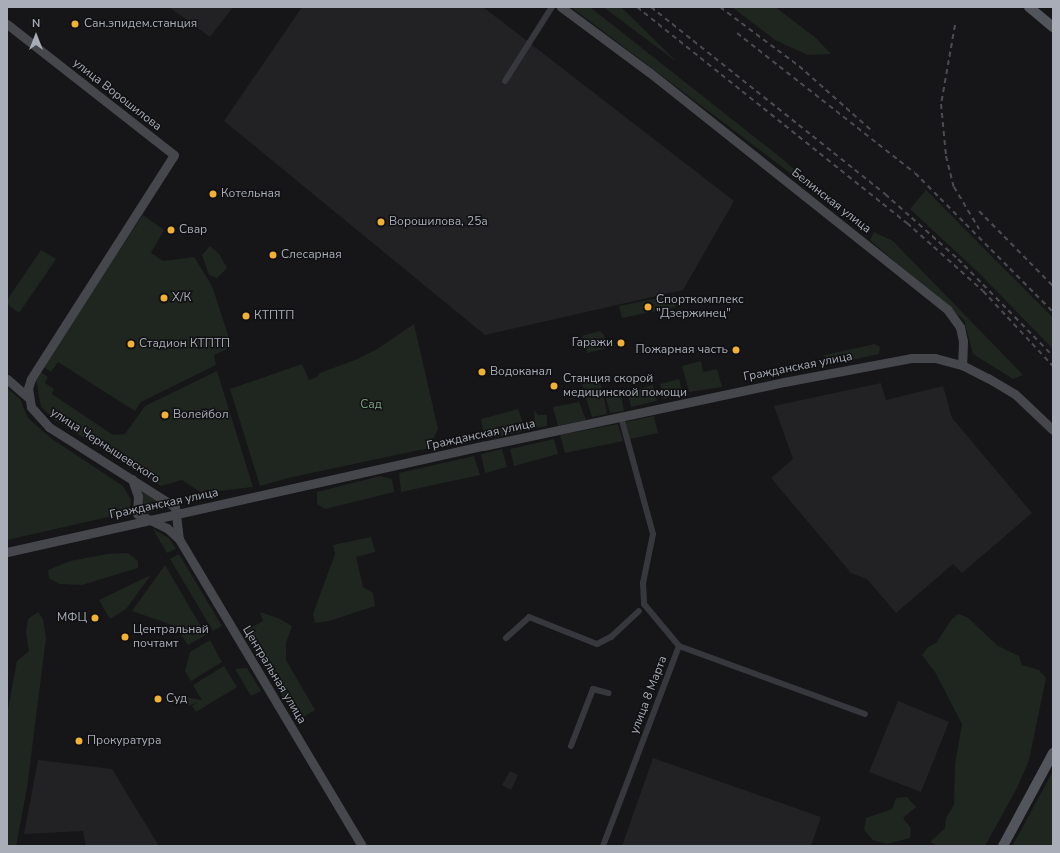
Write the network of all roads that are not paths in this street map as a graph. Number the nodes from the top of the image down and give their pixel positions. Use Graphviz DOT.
graph roads {
  1 [pos="552,7"];
  2 [pos="561,7"];
  3 [pos="1028,7"];
  4 [pos="7,24"];
  5 [pos="1053,27"];
  6 [pos="505,81"];
  7 [pos="962,365"];
  8 [pos="7,379"];
  9 [pos="28,397"];
  10 [pos="621,417"];
  11 [pos="1053,430"];
  12 [pos="132,479"];
  13 [pos="172,505"];
  14 [pos="138,508"];
  15 [pos="186,511"];
  16 [pos="177,513"];
  17 [pos="148,520"];
  18 [pos="163,521"];
  19 [pos="136,522"];
  20 [pos="179,539"];
  21 [pos="7,552"];
  22 [pos="639,611"];
  23 [pos="506,638"];
  24 [pos="679,646"];
  25 [pos="608,693"];
  26 [pos="865,714"];
  27 [pos="571,746"];
  28 [pos="1053,754"];
  29 [pos="362,846"];
  30 [pos="603,846"];
  31 [pos="1003,846"];
  1 -- 6 [label="street"];
  2 -- 7 [label="street, Белинская улица"];
  3 -- 5 [label="main road"];
  4 -- 9 [label="street, улица Ворошилова"];
  7 -- 10 [label="street, Гражданская улица"];
  7 -- 11 [label="street"];
  8 -- 9 [label="street, улица Чернышевского"];
  9 -- 12 [label="street, улица Чернышевского"];
  10 -- 15 [label="street, Гражданская улица"];
  10 -- 24 [label="street"];
  12 -- 13 [label="street, улица Чернышевского"];
  12 -- 14 [label="street"];
  13 -- 15 [label="street"];
  13 -- 16 [label="street, улица Чернышевского"];
  14 -- 17 [label="street"];
  14 -- 19 [label="street"];
  15 -- 16 [label="street, Гражданская улица"];
  16 -- 18 [label="street, Гражданская улица"];
  16 -- 20 [label="street, Центральная улица"];
  17 -- 18 [label="street"];
  17 -- 19 [label="street, Гражданская улица"];
  18 -- 20 [label="street"];
  19 -- 21 [label="street, Гражданская улица"];
  20 -- 29 [label="street, Центральная улица"];
  22 -- 23 [label="street"];
  24 -- 26 [label="street, улица 8 Марта"];
  24 -- 30 [label="street, улица 8 Марта"];
  25 -- 27 [label="street"];
  28 -- 31 [label="main road"];
}
